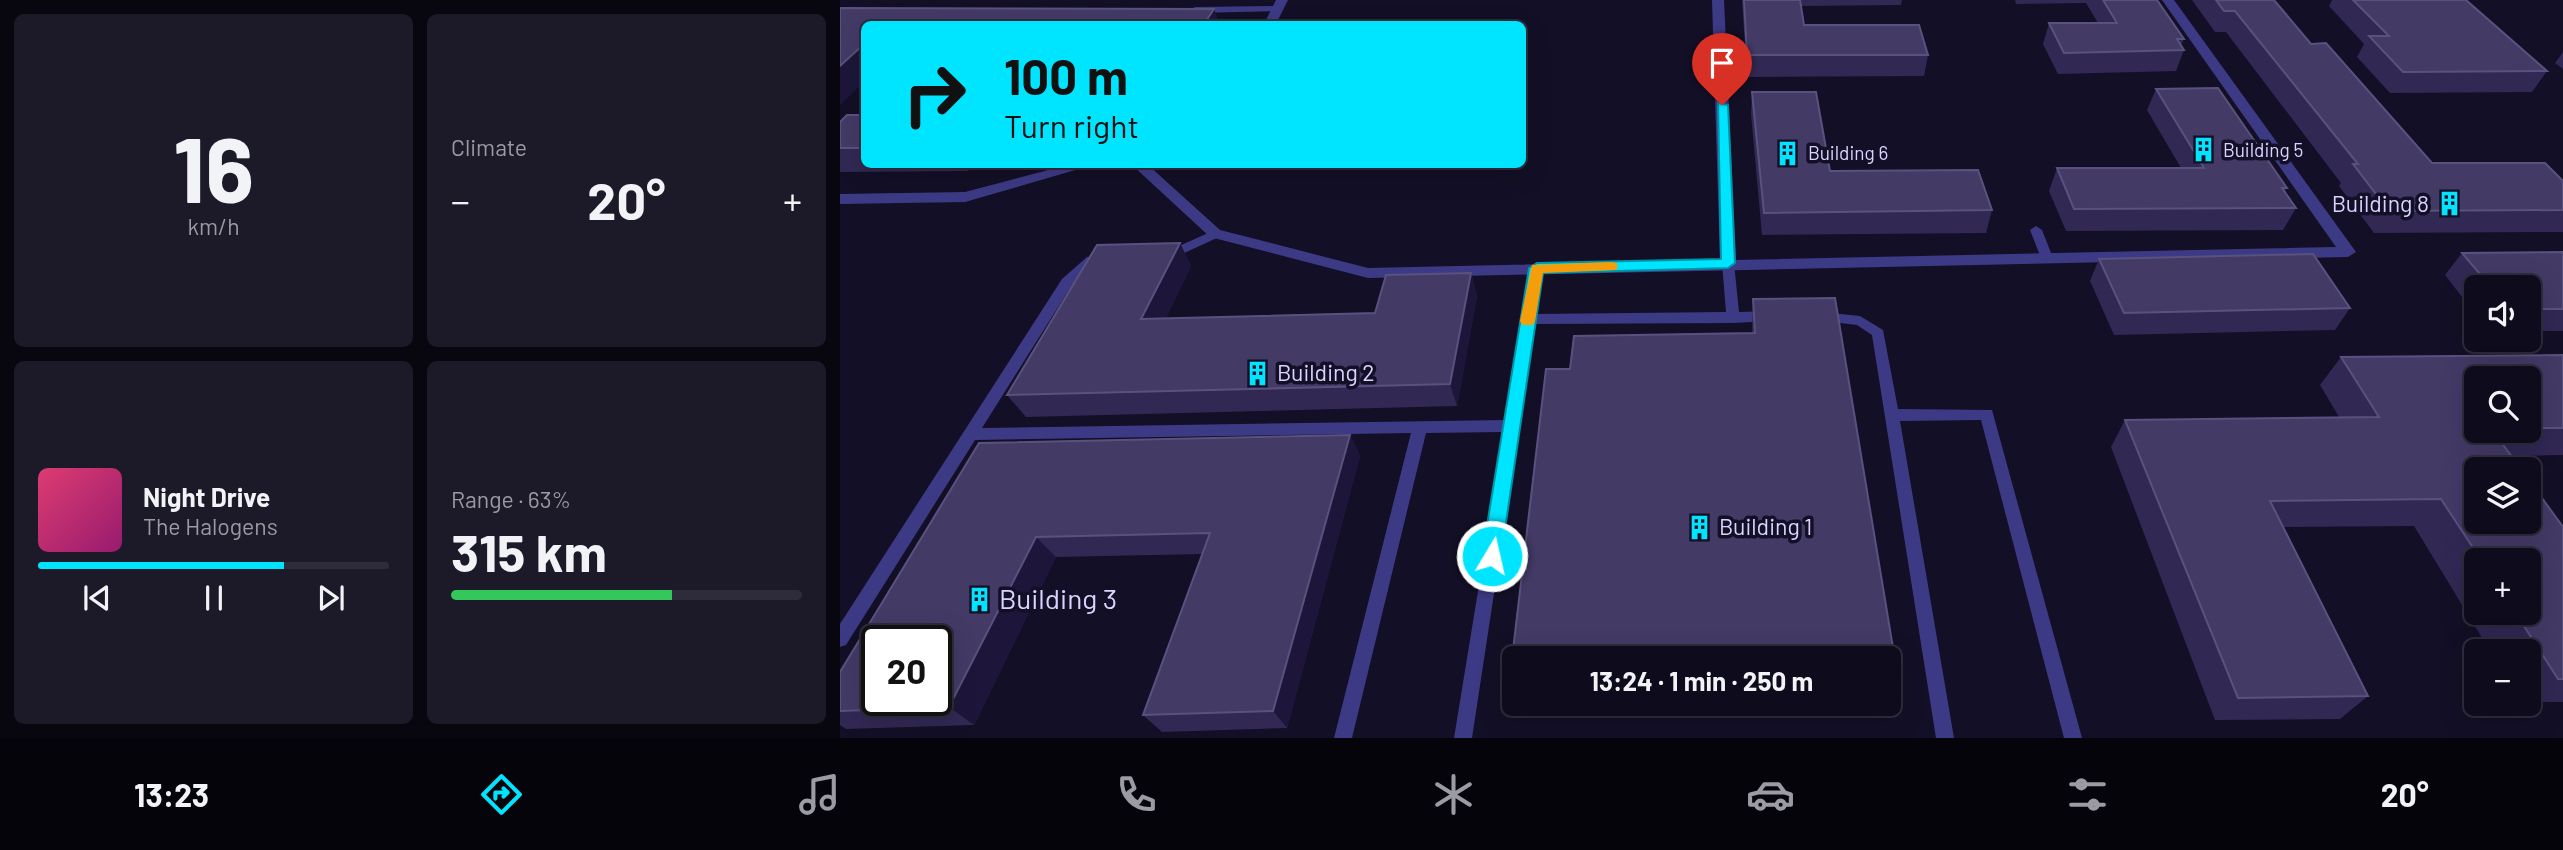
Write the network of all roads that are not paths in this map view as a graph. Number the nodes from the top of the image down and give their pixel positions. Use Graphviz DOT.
graph roads {
  1 [pos="1718,0"];
  2 [pos="2168,0"];
  3 [pos="1280,5"];
  4 [pos="1183,10"];
  5 [pos="1272,21"];
  6 [pos="1074,168"];
  7 [pos="1143,168"];
  8 [pos="840,199"];
  9 [pos="2036,230"];
  10 [pos="1215,234"];
  11 [pos="1156,257"];
  12 [pos="2047,258"];
  13 [pos="1117,259"];
  14 [pos="1728,263"];
  15 [pos="1537,268"];
  16 [pos="1733,318"];
  17 [pos="1528,319"];
  18 [pos="1892,415"];
  19 [pos="1512,426"];
  20 [pos="1420,427"];
  21 [pos="970,434"];
  22 [pos="840,639"];
  23 [pos="1343,738"];
  24 [pos="1463,738"];
  25 [pos="1945,738"];
  26 [pos="2073,738"];
  1 -- 14 [label="street"];
  2 -- 12 [label="street"];
  3 -- 4 [label="lane"];
  3 -- 5 [label="street"];
  6 -- 8 [label="street"];
  7 -- 10 [label="street"];
  9 -- 12 [label="lane"];
  10 -- 11 [label="lane"];
  10 -- 15 [label="street"];
  12 -- 14 [label="street"];
  13 -- 21 [label="lane"];
  14 -- 15 [label="street"];
  14 -- 16 [label="lane"];
  15 -- 17 [label="lane"];
  16 -- 17 [label="lane"];
  16 -- 18 [label="lane"];
  17 -- 19 [label="lane"];
  18 -- 25 [label="lane"];
  18 -- 26 [label="lane"];
  19 -- 20 [label="lane"];
  19 -- 24 [label="lane"];
  20 -- 21 [label="lane"];
  20 -- 23 [label="lane"];
  21 -- 22 [label="lane"];
}
